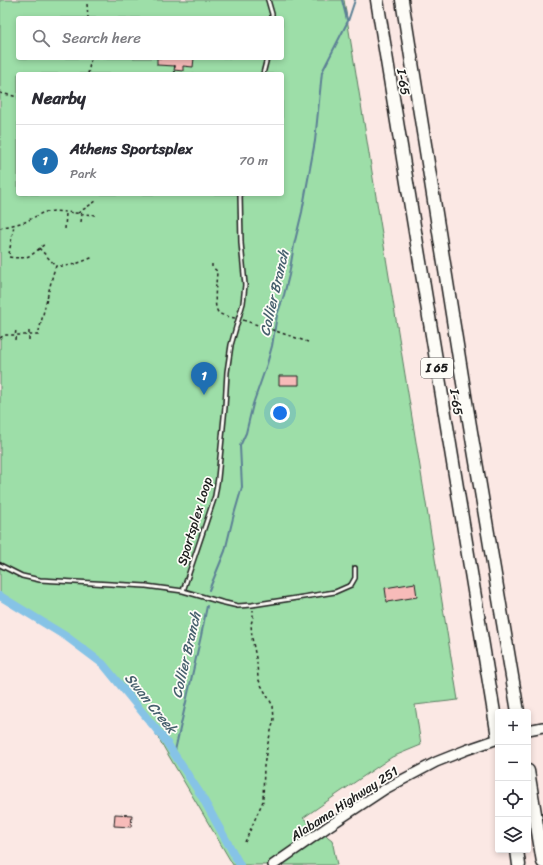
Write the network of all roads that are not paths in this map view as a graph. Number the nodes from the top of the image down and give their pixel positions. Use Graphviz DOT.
graph roads {
  1 [pos="268,0"];
  2 [pos="377,0"];
  3 [pos="402,0"];
  4 [pos="272,16"];
  5 [pos="266,60"];
  6 [pos="264,72"];
  7 [pos="240,196"];
  8 [pos="0,565"];
  9 [pos="355,568"];
  10 [pos="183,591"];
  11 [pos="518,709"];
  12 [pos="495,720"];
  13 [pos="543,727"];
  14 [pos="531,729"];
  15 [pos="495,739"];
  16 [pos="530,781"];
  17 [pos="517,853"];
  18 [pos="543,862"];
  19 [pos="273,865"];
  20 [pos="519,865"];
  1 -- 4 [label="lane"];
  2 -- 12 [label="highway, I-65 / I 65"];
  3 -- 11 [label="highway, I 65"];
  5 -- 6 [label="lane"];
  7 -- 10 [label="lane, Sportsplex Loop"];
  8 -- 10 [label="lane"];
  9 -- 10 [label="lane"];
  13 -- 14 [label="main road"];
  15 -- 19 [label="main road, Alabama Highway 251"];
  16 -- 18 [label="highway"];
  17 -- 20 [label="highway"];
}
